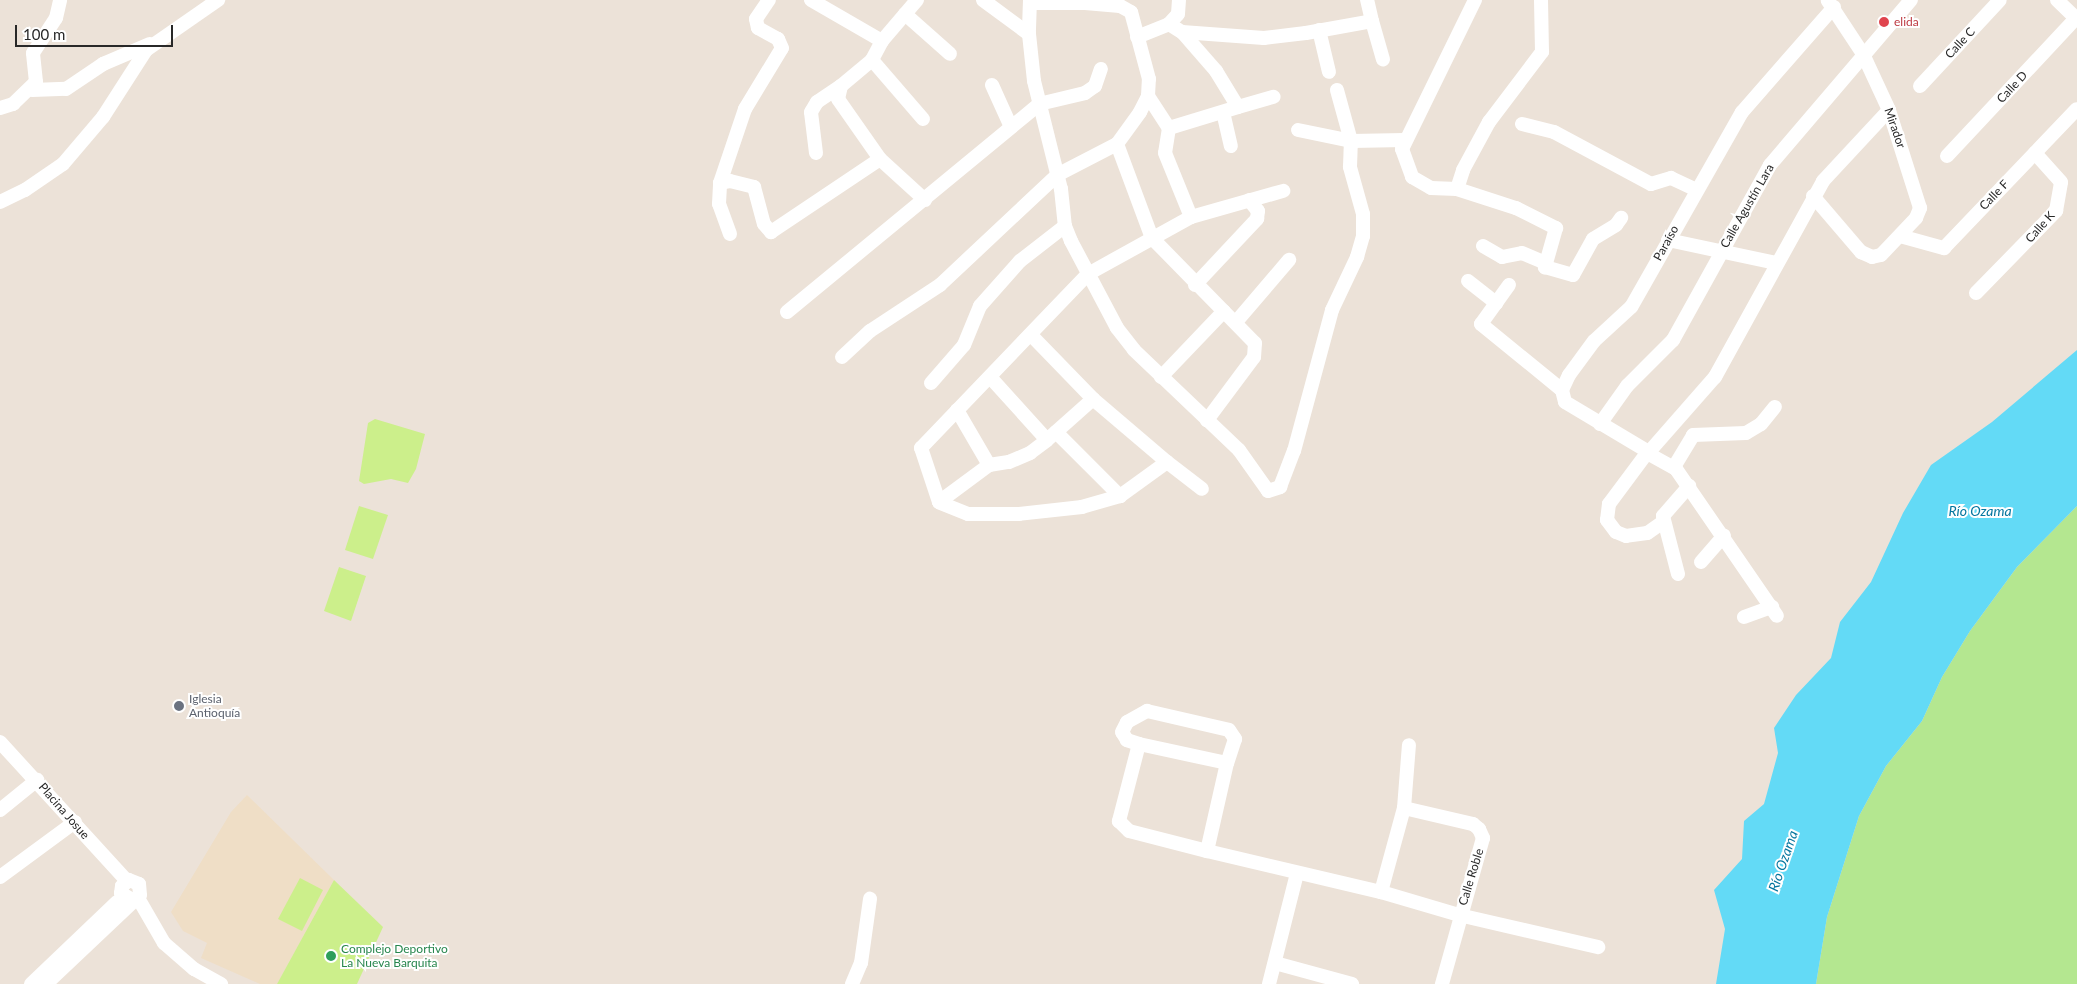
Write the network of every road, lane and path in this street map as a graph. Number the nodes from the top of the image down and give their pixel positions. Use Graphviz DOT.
graph roads {
  1 [pos="60,0"];
  2 [pos="218,0"];
  3 [pos="769,0"];
  4 [pos="811,0"];
  5 [pos="917,0"];
  6 [pos="983,0"];
  7 [pos="1179,0"];
  8 [pos="1367,0"];
  9 [pos="1475,0"];
  10 [pos="1541,0"];
  11 [pos="1911,0"];
  12 [pos="2000,0"];
  13 [pos="2057,0"];
  14 [pos="1030,2"];
  15 [pos="1831,3"];
  16 [pos="905,14"];
  17 [pos="2077,18"];
  18 [pos="1372,21"];
  19 [pos="1168,24"];
  20 [pos="1319,30"];
  21 [pos="1182,32"];
  22 [pos="1029,34"];
  23 [pos="1137,37"];
  24 [pos="882,41"];
  25 [pos="153,43"];
  26 [pos="950,54"];
  27 [pos="1863,54"];
  28 [pos="1383,59"];
  29 [pos="872,60"];
  30 [pos="1101,69"];
  31 [pos="1329,72"];
  32 [pos="992,85"];
  33 [pos="841,86"];
  34 [pos="1920,86"];
  35 [pos="32,90"];
  36 [pos="1337,90"];
  37 [pos="1148,96"];
  38 [pos="1274,97"];
  39 [pos="1038,104"];
  40 [pos="1238,107"];
  41 [pos="0,108"];
  42 [pos="2077,109"];
  43 [pos="1889,110"];
  44 [pos="1223,112"];
  45 [pos="923,119"];
  46 [pos="1522,124"];
  47 [pos="1011,127"];
  48 [pos="1169,128"];
  49 [pos="1298,130"];
  50 [pos="1405,140"];
  51 [pos="1351,141"];
  52 [pos="1116,144"];
  53 [pos="1231,146"];
  54 [pos="816,153"];
  55 [pos="2035,153"];
  56 [pos="1947,156"];
  57 [pos="880,158"];
  58 [pos="1057,174"];
  59 [pos="720,183"];
  60 [pos="1456,188"];
  61 [pos="1695,189"];
  62 [pos="1283,191"];
  63 [pos="1813,196"];
  64 [pos="926,200"];
  65 [pos="1249,200"];
  66 [pos="0,202"];
  67 [pos="1191,217"];
  68 [pos="1621,218"];
  69 [pos="1065,226"];
  70 [pos="730,234"];
  71 [pos="1900,236"];
  72 [pos="1152,238"];
  73 [pos="1668,240"];
  74 [pos="1484,246"];
  75 [pos="1721,250"];
  76 [pos="1288,260"];
  77 [pos="1546,263"];
  78 [pos="1776,263"];
  79 [pos="1088,274"];
  80 [pos="1468,281"];
  81 [pos="1195,285"];
  82 [pos="1509,285"];
  83 [pos="1976,293"];
  84 [pos="1496,303"];
  85 [pos="1224,311"];
  86 [pos="787,312"];
  87 [pos="1236,322"];
  88 [pos="1032,336"];
  89 [pos="842,357"];
  90 [pos="990,377"];
  91 [pos="1161,377"];
  92 [pos="931,382"];
  93 [pos="1562,390"];
  94 [pos="1093,399"];
  95 [pos="1774,407"];
  96 [pos="957,410"];
  97 [pos="1208,420"];
  98 [pos="1600,424"];
  99 [pos="1051,436"];
  100 [pos="1646,453"];
  101 [pos="1167,462"];
  102 [pos="989,465"];
  103 [pos="1674,467"];
  104 [pos="1689,486"];
  105 [pos="1202,489"];
  106 [pos="1120,496"];
  107 [pos="939,502"];
  108 [pos="1663,522"];
  109 [pos="1724,536"];
  110 [pos="1701,562"];
  111 [pos="1678,574"];
  112 [pos="1744,617"];
  113 [pos="0,742"];
  114 [pos="1139,744"];
  115 [pos="1409,745"];
  116 [pos="1227,764"];
  117 [pos="37,780"];
  118 [pos="1404,808"];
  119 [pos="0,810"];
  120 [pos="75,822"];
  121 [pos="1207,852"];
  122 [pos="1297,872"];
  123 [pos="0,876"];
  124 [pos="1381,892"];
  125 [pos="131,898"];
  126 [pos="870,899"];
  127 [pos="1459,915"];
  128 [pos="1598,947"];
  129 [pos="1275,963"];
  130 [pos="31,984"];
  131 [pos="46,984"];
  132 [pos="221,984"];
  133 [pos="852,984"];
  134 [pos="1269,984"];
  135 [pos="1352,984"];
  136 [pos="1442,984"];
  1 -- 35 [label="street"];
  2 -- 25 [label="street"];
  3 -- 59 [label="street"];
  4 -- 24 [label="street"];
  5 -- 16 [label="street"];
  6 -- 22 [label="street"];
  7 -- 19 [label="street"];
  8 -- 18 [label="street"];
  9 -- 50 [label="street"];
  10 -- 60 [label="street"];
  11 -- 27 [label="street, Calle Agustín Lara"];
  12 -- 34 [label="street, Calle C"];
  13 -- 17 [label="street"];
  14 -- 22 [label="street"];
  14 -- 23 [label="street"];
  15 -- 27 [label="street, Mirador"];
  15 -- 61 [label="street, Paraíso"];
  16 -- 24 [label="street"];
  16 -- 26 [label="street"];
  17 -- 56 [label="street, Calle D"];
  18 -- 20 [label="street"];
  18 -- 28 [label="street"];
  19 -- 21 [label="street"];
  19 -- 23 [label="street"];
  20 -- 21 [label="street"];
  20 -- 31 [label="street"];
  21 -- 40 [label="street"];
  22 -- 39 [label="street"];
  23 -- 37 [label="street"];
  24 -- 29 [label="street"];
  25 -- 35 [label="street"];
  25 -- 66 [label="street"];
  27 -- 43 [label="street, Mirador"];
  27 -- 75 [label="street, Calle Agustín Lara"];
  29 -- 33 [label="street"];
  29 -- 45 [label="street"];
  30 -- 39 [label="street"];
  32 -- 47 [label="street"];
  33 -- 54 [label="street"];
  33 -- 57 [label="street"];
  35 -- 41 [label="street"];
  36 -- 51 [label="street"];
  37 -- 48 [label="street"];
  37 -- 52 [label="street"];
  38 -- 40 [label="street"];
  39 -- 47 [label="street"];
  39 -- 58 [label="street"];
  40 -- 44 [label="street"];
  42 -- 55 [label="street, Calle F"];
  43 -- 63 [label="street"];
  43 -- 71 [label="street, Mirador"];
  44 -- 48 [label="street"];
  44 -- 53 [label="street"];
  46 -- 61 [label="street"];
  47 -- 64 [label="street"];
  48 -- 67 [label="street"];
  49 -- 51 [label="street"];
  50 -- 51 [label="street"];
  50 -- 60 [label="street"];
  51 -- 97 [label="street"];
  52 -- 58 [label="street"];
  52 -- 72 [label="street"];
  55 -- 71 [label="street, Calle F"];
  55 -- 83 [label="street, Calle K"];
  57 -- 59 [label="street"];
  57 -- 64 [label="street"];
  58 -- 69 [label="street"];
  58 -- 89 [label="street"];
  59 -- 70 [label="street"];
  60 -- 77 [label="street"];
  61 -- 73 [label="street, Paraíso"];
  62 -- 65 [label="street"];
  63 -- 71 [label="street, Mirador"];
  63 -- 78 [label="street"];
  64 -- 86 [label="street"];
  65 -- 67 [label="street"];
  65 -- 81 [label="street"];
  67 -- 72 [label="street"];
  68 -- 77 [label="street"];
  69 -- 79 [label="street"];
  69 -- 92 [label="street"];
  72 -- 79 [label="street"];
  72 -- 81 [label="street"];
  73 -- 75 [label="street"];
  73 -- 93 [label="street, Paraíso"];
  74 -- 77 [label="street"];
  75 -- 78 [label="street"];
  75 -- 98 [label="street, Calle Agustín Lara"];
  76 -- 87 [label="street"];
  78 -- 100 [label="street"];
  79 -- 88 [label="street"];
  79 -- 91 [label="street"];
  80 -- 84 [label="street"];
  81 -- 85 [label="street"];
  82 -- 84 [label="street"];
  84 -- 93 [label="street"];
  85 -- 87 [label="street"];
  85 -- 91 [label="street"];
  87 -- 97 [label="street"];
  88 -- 90 [label="street"];
  88 -- 94 [label="street"];
  90 -- 96 [label="street"];
  90 -- 99 [label="street"];
  91 -- 97 [label="street"];
  93 -- 98 [label="street"];
  94 -- 99 [label="street"];
  94 -- 101 [label="street"];
  95 -- 103 [label="street"];
  96 -- 102 [label="street"];
  96 -- 107 [label="street"];
  98 -- 100 [label="street"];
  99 -- 102 [label="street"];
  99 -- 106 [label="street"];
  100 -- 103 [label="street"];
  100 -- 108 [label="street"];
  101 -- 105 [label="street"];
  101 -- 106 [label="street"];
  102 -- 107 [label="street"];
  103 -- 104 [label="street"];
  104 -- 108 [label="street"];
  104 -- 109 [label="street"];
  106 -- 107 [label="street"];
  108 -- 111 [label="street"];
  109 -- 110 [label="street"];
  109 -- 112 [label="street"];
  113 -- 117 [label="street, Placina Josue"];
  114 -- 116 [label="street"];
  114 -- 116 [label="street"];
  114 -- 121 [label="street"];
  115 -- 118 [label="street"];
  116 -- 121 [label="street"];
  117 -- 119 [label="street"];
  117 -- 120 [label="street, Placina Josue"];
  118 -- 124 [label="street"];
  118 -- 127 [label="street, Calle Roble"];
  120 -- 123 [label="street"];
  120 -- 125 [label="street, Placina Josue"];
  121 -- 122 [label="street"];
  122 -- 124 [label="street"];
  122 -- 129 [label="street"];
  124 -- 127 [label="street"];
  125 -- 130 [label="street"];
  125 -- 131 [label="street"];
  125 -- 132 [label="street"];
  126 -- 133 [label="street"];
  127 -- 128 [label="street"];
  127 -- 136 [label="street"];
  129 -- 134 [label="street"];
  129 -- 135 [label="street"];
}
